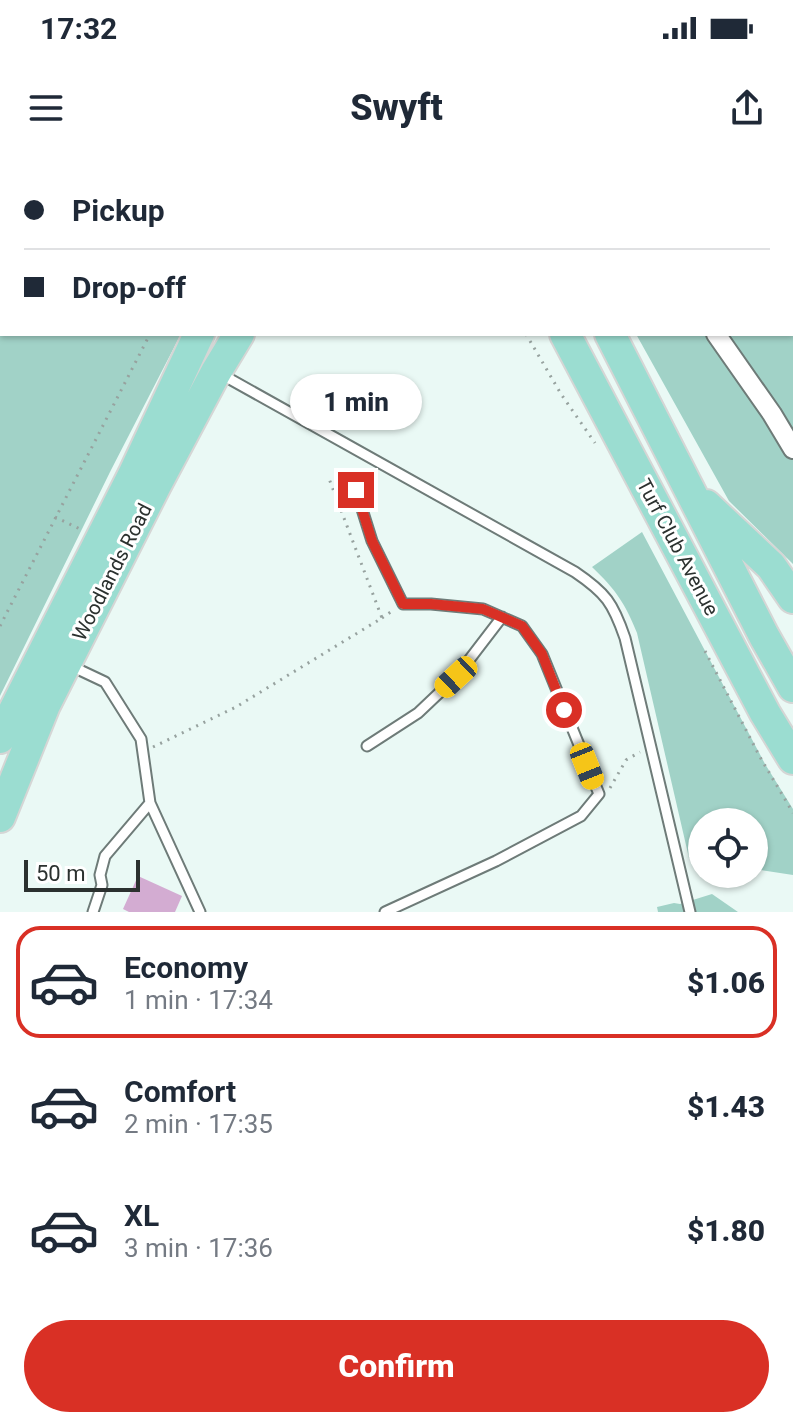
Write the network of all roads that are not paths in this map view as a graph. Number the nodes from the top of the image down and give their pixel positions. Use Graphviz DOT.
graph roads {
  1 [pos="198,336"];
  2 [pos="238,336"];
  3 [pos="566,336"];
  4 [pos="611,336"];
  5 [pos="717,336"];
  6 [pos="216,372"];
  7 [pos="793,449"];
  8 [pos="356,490"];
  9 [pos="690,490"];
  10 [pos="793,598"];
  11 [pos="502,617"];
  12 [pos="66,663"];
  13 [pos="793,687"];
  14 [pos="0,738"];
  15 [pos="367,746"];
  16 [pos="793,759"];
  17 [pos="150,803"];
  18 [pos="0,817"];
  19 [pos="93,912"];
  20 [pos="200,912"];
  21 [pos="385,912"];
  22 [pos="690,912"];
  1 -- 14 [label="main road, Woodlands Road"];
  2 -- 6 [label="main road, Woodlands Road"];
  3 -- 16 [label="main road, Turf Club Avenue"];
  4 -- 9 [label="main road, Turf Club Avenue"];
  5 -- 7 [label="street"];
  6 -- 12 [label="main road, Woodlands Road"];
  6 -- 22 [label="lane"];
  8 -- 11 [label="lane"];
  9 -- 10 [label="main road"];
  9 -- 13 [label="main road, Turf Club Avenue"];
  11 -- 15 [label="lane"];
  11 -- 21 [label="lane"];
  12 -- 17 [label="lane"];
  12 -- 18 [label="main road, Woodlands Road"];
  17 -- 19 [label="lane"];
  17 -- 20 [label="lane"];
}
